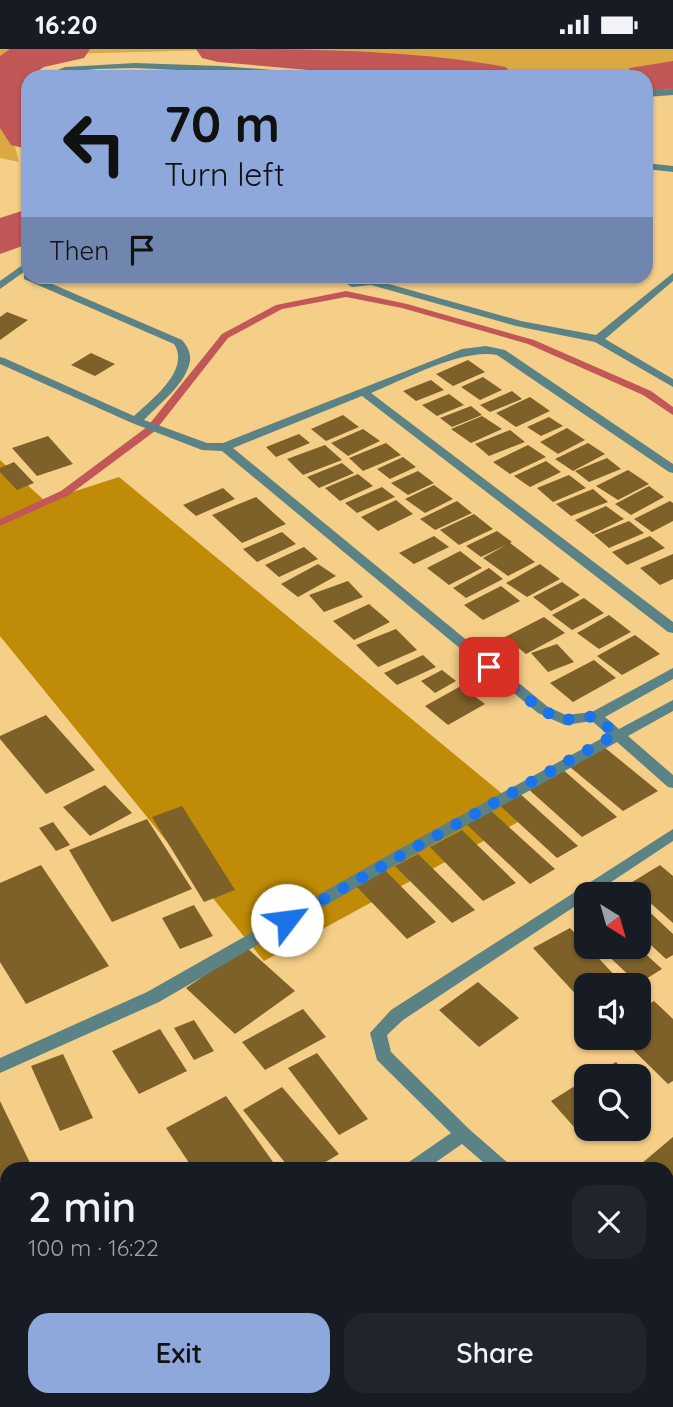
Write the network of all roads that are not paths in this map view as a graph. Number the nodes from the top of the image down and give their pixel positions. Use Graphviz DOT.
graph roads {
  1 [pos="63,70"];
  2 [pos="229,70"];
  3 [pos="673,92"];
  4 [pos="653,93"];
  5 [pos="653,167"];
  6 [pos="673,169"];
  7 [pos="673,276"];
  8 [pos="21,277"];
  9 [pos="46,284"];
  10 [pos="379,284"];
  11 [pos="0,286"];
  12 [pos="598,339"];
  13 [pos="0,360"];
  14 [pos="673,384"];
  15 [pos="362,391"];
  16 [pos="141,422"];
  17 [pos="225,447"];
  18 [pos="673,469"];
  19 [pos="673,629"];
  20 [pos="673,673"];
  21 [pos="669,713"];
  22 [pos="595,716"];
  23 [pos="616,734"];
  24 [pos="673,783"];
  25 [pos="673,834"];
  26 [pos="0,1066"];
  27 [pos="463,1133"];
  28 [pos="422,1162"];
  29 [pos="495,1162"];
  1 -- 2 [label="street"];
  3 -- 4 [label="street"];
  5 -- 6 [label="street"];
  7 -- 12 [label="street"];
  8 -- 11 [label="street"];
  9 -- 16 [label="street"];
  10 -- 12 [label="street"];
  12 -- 14 [label="street"];
  13 -- 16 [label="street"];
  15 -- 17 [label="street"];
  15 -- 18 [label="street"];
  15 -- 19 [label="street"];
  16 -- 17 [label="street"];
  17 -- 22 [label="street"];
  20 -- 22 [label="street"];
  21 -- 23 [label="street"];
  22 -- 23 [label="street"];
  23 -- 24 [label="street"];
  23 -- 26 [label="street"];
  25 -- 27 [label="street"];
  27 -- 28 [label="street"];
  27 -- 29 [label="street"];
}
